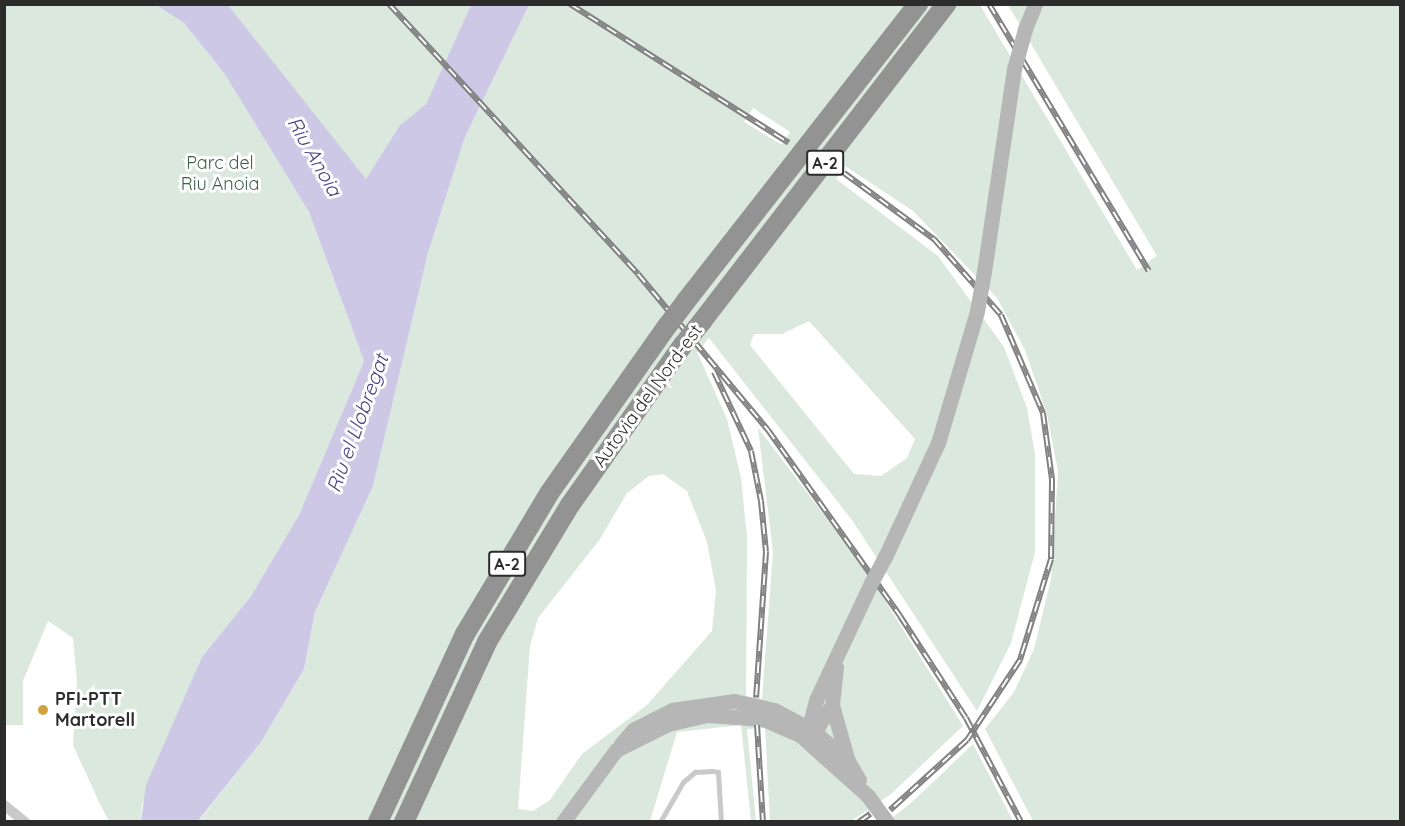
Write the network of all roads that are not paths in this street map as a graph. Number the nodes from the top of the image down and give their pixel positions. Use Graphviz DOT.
graph roads {
  1 [pos="918,4"];
  2 [pos="946,4"];
  3 [pos="1035,4"];
  4 [pos="837,660"];
  5 [pos="816,700"];
  6 [pos="832,705"];
  7 [pos="720,714"];
  8 [pos="786,715"];
  9 [pos="812,730"];
  10 [pos="616,750"];
  11 [pos="829,757"];
  12 [pos="848,761"];
  13 [pos="868,796"];
  14 [pos="4,805"];
  15 [pos="25,822"];
  16 [pos="378,822"];
  17 [pos="404,822"];
  18 [pos="563,822"];
  19 [pos="660,822"];
  20 [pos="721,822"];
  21 [pos="887,822"];
  1 -- 16 [label="highway, Autovia del Nord-est / A-2, bridge"];
  2 -- 17 [label="highway, Autovia del Nord-est / A-2, bridge"];
  3 -- 4 [label="main road, bridge"];
  4 -- 5 [label="main road"];
  4 -- 6 [label="main road"];
  5 -- 8 [label="main road"];
  5 -- 9 [label="main road"];
  6 -- 9 [label="main road"];
  6 -- 12 [label="main road"];
  7 -- 9 [label="main road"];
  7 -- 10 [label="main road"];
  7 -- 11 [label="main road"];
  8 -- 9 [label="main road"];
  8 -- 10 [label="main road"];
  9 -- 11 [label="main road"];
  9 -- 12 [label="main road"];
  10 -- 18 [label="main road"];
  11 -- 13 [label="main road"];
  12 -- 13 [label="main road"];
  13 -- 21 [label="main road, bridge"];
  14 -- 15 [label="street"];
  19 -- 20 [label="lane"];
}
